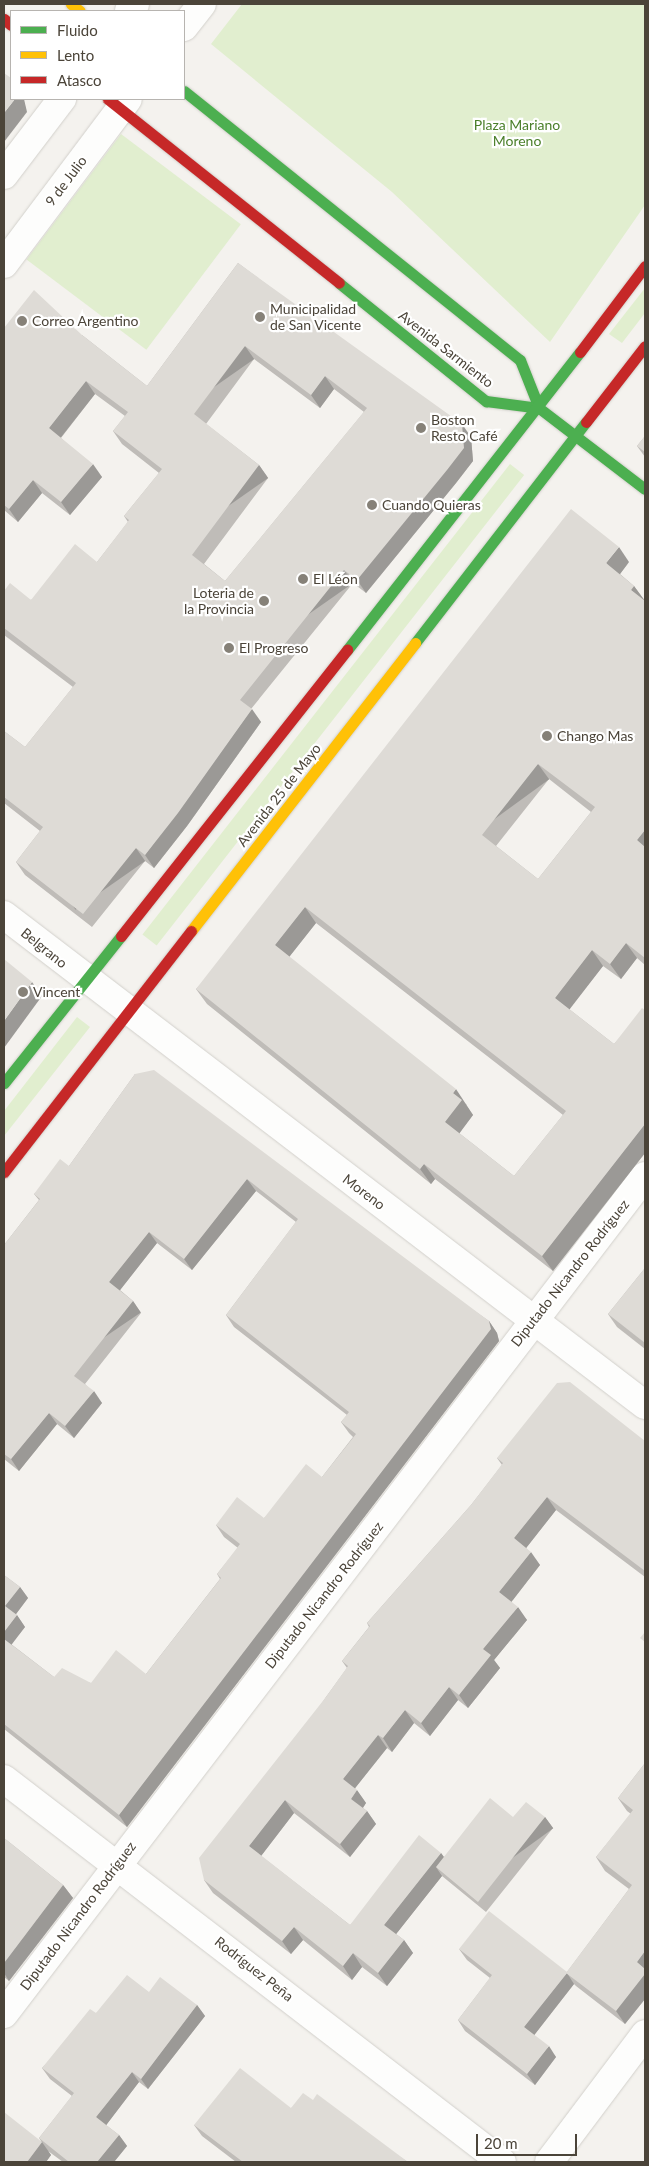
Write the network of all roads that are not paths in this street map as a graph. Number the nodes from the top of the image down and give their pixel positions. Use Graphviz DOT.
graph roads {
  1 [pos="202,4"];
  2 [pos="185,26"];
  3 [pos="185,92"];
  4 [pos="61,100"];
  5 [pos="119,102"];
  6 [pos="4,175"];
  7 [pos="4,264"];
  8 [pos="645,266"];
  9 [pos="645,346"];
  10 [pos="540,408"];
  11 [pos="576,436"];
  12 [pos="645,489"];
  13 [pos="4,915"];
  14 [pos="83,980"];
  15 [pos="128,1014"];
  16 [pos="4,1083"];
  17 [pos="4,1172"];
  18 [pos="645,1176"];
  19 [pos="534,1321"];
  20 [pos="645,1405"];
  21 [pos="4,1779"];
  22 [pos="118,1863"];
  23 [pos="4,2014"];
  24 [pos="645,2034"];
  25 [pos="502,2162"];
  26 [pos="549,2162"];
  1 -- 2 [label="street"];
  3 -- 10 [label="main road"];
  4 -- 6 [label="street"];
  5 -- 7 [label="street, 9 de Julio"];
  5 -- 10 [label="main road, Avenida Sarmiento"];
  8 -- 10 [label="main road"];
  9 -- 11 [label="main road, Avenida 25 de Mayo"];
  10 -- 11 [label="main road"];
  10 -- 14 [label="main road"];
  11 -- 12 [label="main road"];
  11 -- 15 [label="main road, Avenida 25 de Mayo"];
  13 -- 14 [label="street, Belgrano"];
  14 -- 15 [label="street, Moreno"];
  14 -- 16 [label="main road"];
  15 -- 17 [label="main road, Avenida 25 de Mayo"];
  15 -- 19 [label="street, Moreno"];
  18 -- 19 [label="street, Diputado Nicandro Rodríguez"];
  19 -- 20 [label="street, Moreno"];
  19 -- 22 [label="street, Diputado Nicandro Rodríguez"];
  21 -- 22 [label="street, Rodríguez Peña"];
  22 -- 23 [label="street, Diputado Nicandro Rodríguez"];
  22 -- 25 [label="street, Rodríguez Peña"];
  24 -- 26 [label="street"];
}
